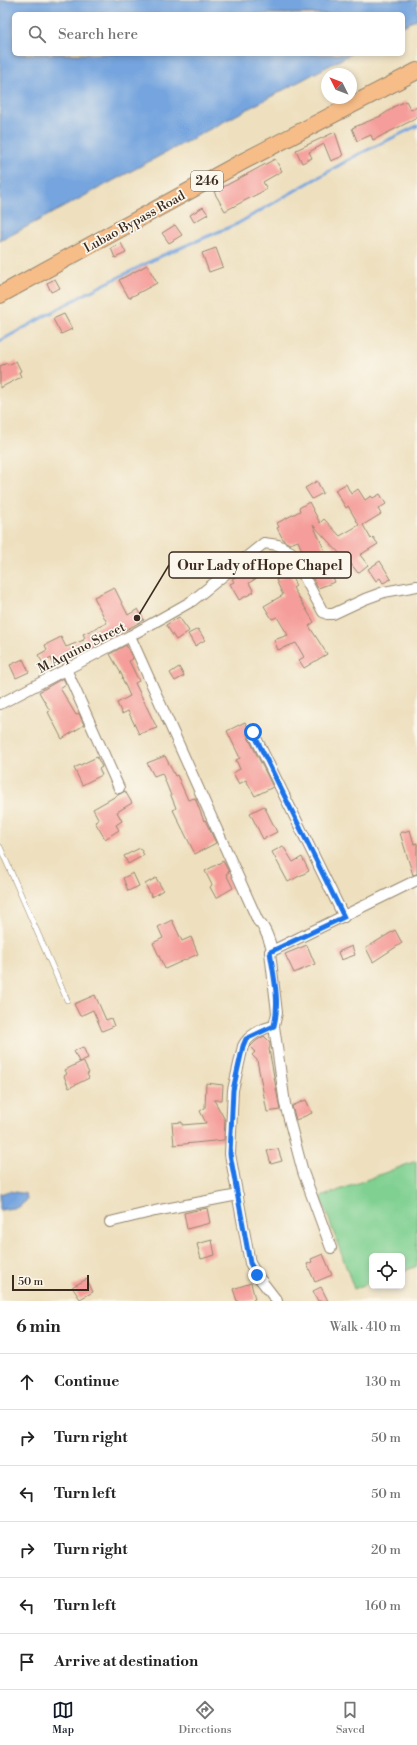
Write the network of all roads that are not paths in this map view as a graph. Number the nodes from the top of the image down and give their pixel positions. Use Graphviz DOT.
graph roads {
  1 [pos="417,71"];
  2 [pos="0,295"];
  3 [pos="417,586"];
  4 [pos="130,636"];
  5 [pos="66,669"];
  6 [pos="0,704"];
  7 [pos="253,732"];
  8 [pos="119,788"];
  9 [pos="0,847"];
  10 [pos="417,880"];
  11 [pos="344,917"];
  12 [pos="270,952"];
  13 [pos="67,1000"];
  14 [pos="274,1026"];
  15 [pos="238,1195"];
  16 [pos="110,1222"];
  17 [pos="331,1248"];
  18 [pos="277,1301"];
  1 -- 2 [label="highway, Lubao Bypass Road / 246"];
  3 -- 4 [label="street, M.Aquino Street"];
  4 -- 5 [label="street, M.Aquino Street"];
  4 -- 12 [label="street"];
  5 -- 6 [label="street, M.Aquino Street"];
  5 -- 8 [label="street"];
  7 -- 11 [label="street"];
  9 -- 13 [label="lane"];
  10 -- 11 [label="street"];
  11 -- 12 [label="street"];
  12 -- 14 [label="street"];
  14 -- 15 [label="street"];
  14 -- 17 [label="street"];
  15 -- 16 [label="street"];
  15 -- 18 [label="street"];
}
